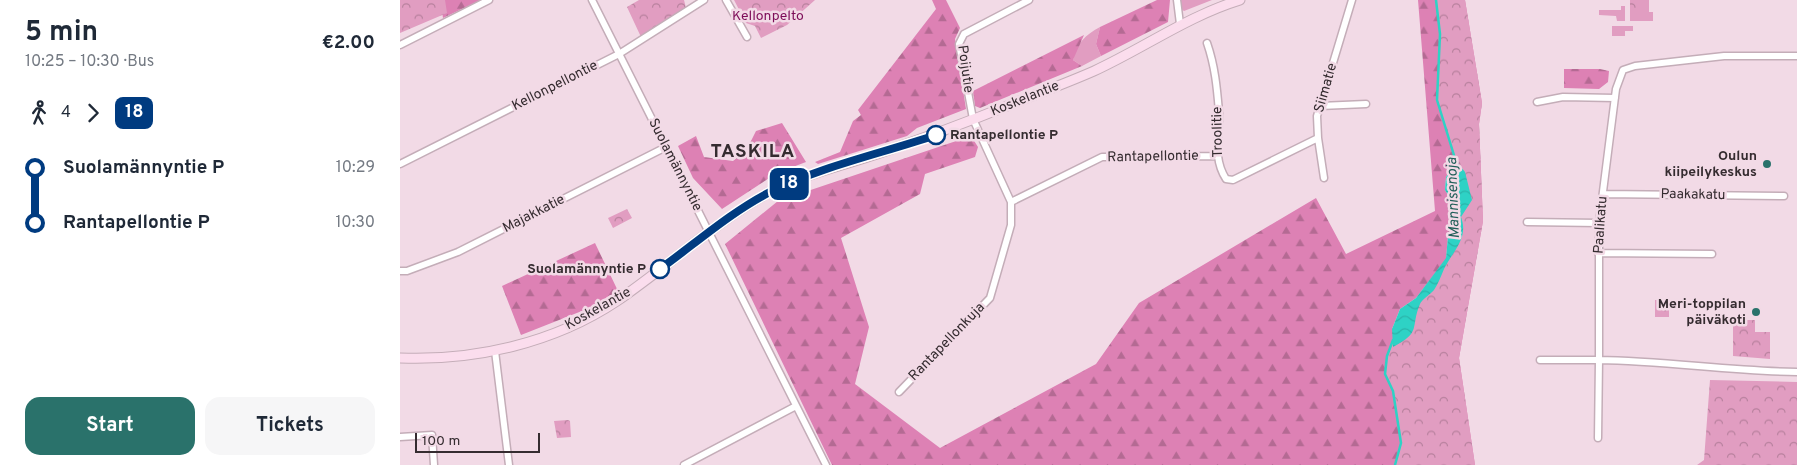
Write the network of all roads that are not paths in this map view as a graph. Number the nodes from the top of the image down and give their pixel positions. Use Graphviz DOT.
graph roads {
  1 [pos="490,0"];
  2 [pos="592,0"];
  3 [pos="704,0"];
  4 [pos="726,0"];
  5 [pos="1029,0"];
  6 [pos="1177,0"];
  7 [pos="1240,0"];
  8 [pos="1352,0"];
  9 [pos="1180,24"];
  10 [pos="747,37"];
  11 [pos="1207,43"];
  12 [pos="400,45"];
  13 [pos="619,54"];
  14 [pos="1797,56"];
  15 [pos="1615,98"];
  16 [pos="1537,102"];
  17 [pos="1366,104"];
  18 [pos="1320,106"];
  19 [pos="973,120"];
  20 [pos="1318,138"];
  21 [pos="664,148"];
  22 [pos="1216,156"];
  23 [pos="400,164"];
  24 [pos="1324,178"];
  25 [pos="1603,194"];
  26 [pos="1784,196"];
  27 [pos="1011,202"];
  28 [pos="1527,222"];
  29 [pos="1599,223"];
  30 [pos="708,234"];
  31 [pos="1598,253"];
  32 [pos="1712,254"];
  33 [pos="400,271"];
  34 [pos="495,352"];
  35 [pos="400,358"];
  36 [pos="1540,360"];
  37 [pos="1599,360"];
  38 [pos="1797,372"];
  39 [pos="899,392"];
  40 [pos="796,406"];
  41 [pos="400,437"];
  42 [pos="1598,438"];
  43 [pos="434,465"];
  44 [pos="509,465"];
  45 [pos="684,465"];
  46 [pos="826,465"];
  1 -- 12 [label="street"];
  2 -- 13 [label="street, Suolamännyntie"];
  3 -- 13 [label="street, Kellonpellontie"];
  4 -- 10 [label="street"];
  5 -- 19 [label="street, Poijutie"];
  6 -- 9 [label="street"];
  7 -- 9 [label="main road, Koskelantie"];
  8 -- 18 [label="street, Siimatie"];
  9 -- 19 [label="main road, Koskelantie"];
  11 -- 22 [label="street, Troolitie"];
  13 -- 21 [label="street, Suolamännyntie"];
  13 -- 23 [label="street, Kellonpellontie"];
  14 -- 15 [label="street, Paalikatu"];
  15 -- 16 [label="street"];
  15 -- 25 [label="street, Paalikatu"];
  17 -- 18 [label="street"];
  18 -- 20 [label="street, Siimatie"];
  19 -- 27 [label="street, Rantapellonkuja"];
  19 -- 30 [label="main road, Koskelantie"];
  20 -- 22 [label="street, Troolitie"];
  20 -- 24 [label="street, Siimatie"];
  21 -- 30 [label="street, Suolamännyntie"];
  21 -- 33 [label="street, Majakkatie"];
  22 -- 27 [label="street, Rantapellontie"];
  25 -- 26 [label="street, Paakakatu"];
  25 -- 29 [label="street, Paalikatu"];
  27 -- 39 [label="street, Rantapellonkuja"];
  28 -- 29 [label="street"];
  29 -- 31 [label="street, Paalikatu"];
  30 -- 34 [label="main road, Koskelantie"];
  30 -- 40 [label="street, Suolamännyntie"];
  31 -- 32 [label="street"];
  31 -- 37 [label="street, Paalikatu"];
  34 -- 35 [label="main road, Koskelantie"];
  34 -- 44 [label="street"];
  36 -- 37 [label="street"];
  37 -- 38 [label="street"];
  37 -- 42 [label="street, Paalikatu"];
  40 -- 45 [label="street"];
  40 -- 46 [label="street, Suolamännyntie"];
  41 -- 43 [label="street"];
}
